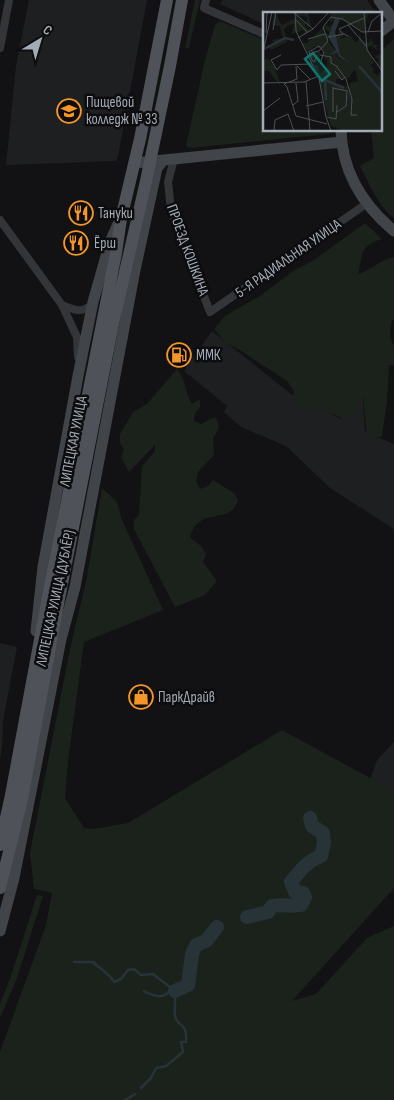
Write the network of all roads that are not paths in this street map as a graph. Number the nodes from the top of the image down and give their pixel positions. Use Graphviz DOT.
graph roads {
  1 [pos="9,0"];
  2 [pos="167,0"];
  3 [pos="182,0"];
  4 [pos="379,0"];
  5 [pos="205,4"];
  6 [pos="394,21"];
  7 [pos="382,30"];
  8 [pos="263,33"];
  9 [pos="0,48"];
  10 [pos="341,131"];
  11 [pos="342,142"];
  12 [pos="169,159"];
  13 [pos="150,160"];
  14 [pos="134,163"];
  15 [pos="366,204"];
  16 [pos="121,219"];
  17 [pos="0,220"];
  18 [pos="138,220"];
  19 [pos="394,232"];
  20 [pos="135,270"];
  21 [pos="93,302"];
  22 [pos="62,305"];
  23 [pos="210,312"];
  24 [pos="78,376"];
  25 [pos="53,607"];
  26 [pos="0,824"];
  27 [pos="0,845"];
  28 [pos="0,854"];
  29 [pos="18,860"];
  30 [pos="0,874"];
  31 [pos="14,878"];
  32 [pos="0,888"];
  33 [pos="0,931"];
  1 -- 9 [label="street"];
  2 -- 14 [label="main road, ЛИПЕЦКАЯ УЛИЦА"];
  3 -- 13 [label="main road, ЛИПЕЦКАЯ УЛИЦА"];
  4 -- 6 [label="main road"];
  5 -- 8 [label="street"];
  6 -- 7 [label="main road"];
  10 -- 11 [label="main road"];
  11 -- 12 [label="main road"];
  11 -- 15 [label="main road"];
  12 -- 13 [label="main road"];
  12 -- 20 [label="main road, ЛИПЕЦКАЯ УЛИЦА (ДУБЛЁР)"];
  12 -- 23 [label="street, ПРОЕЗД КОШКИНА"];
  13 -- 14 [label="main road"];
  13 -- 18 [label="main road, ЛИПЕЦКАЯ УЛИЦА"];
  14 -- 16 [label="main road, ЛИПЕЦКАЯ УЛИЦА"];
  15 -- 19 [label="main road"];
  15 -- 23 [label="street, 5-Я РАДИАЛЬНАЯ УЛИЦА"];
  16 -- 21 [label="main road, ЛИПЕЦКАЯ УЛИЦА (ДУБЛЁР)"];
  16 -- 25 [label="main road, ЛИПЕЦКАЯ УЛИЦА"];
  17 -- 22 [label="street"];
  18 -- 20 [label="main road, ЛИПЕЦКАЯ УЛИЦА (ДУБЛЁР)"];
  18 -- 25 [label="main road, ЛИПЕЦКАЯ УЛИЦА"];
  20 -- 25 [label="main road, ЛИПЕЦКАЯ УЛИЦА (ДУБЛЁР)"];
  21 -- 22 [label="street"];
  21 -- 24 [label="main road, ЛИПЕЦКАЯ УЛИЦА (ДУБЛЁР)"];
  22 -- 24 [label="street"];
  24 -- 25 [label="main road, ЛИПЕЦКАЯ УЛИЦА (ДУБЛЁР)"];
  25 -- 26 [label="main road, ЛИПЕЦКАЯ УЛИЦА (ДУБЛЁР)"];
  25 -- 27 [label="main road, ЛИПЕЦКАЯ УЛИЦА, bridge"];
  25 -- 29 [label="main road, ЛИПЕЦКАЯ УЛИЦА (ДУБЛЁР)"];
  25 -- 32 [label="main road, ЛИПЕЦКАЯ УЛИЦА, bridge"];
  28 -- 29 [label="main road"];
  29 -- 31 [label="main road, ЛИПЕЦКАЯ УЛИЦА (ДУБЛЁР)"];
  30 -- 31 [label="main road"];
  31 -- 33 [label="main road, ЛИПЕЦКАЯ УЛИЦА (ДУБЛЁР)"];
}
